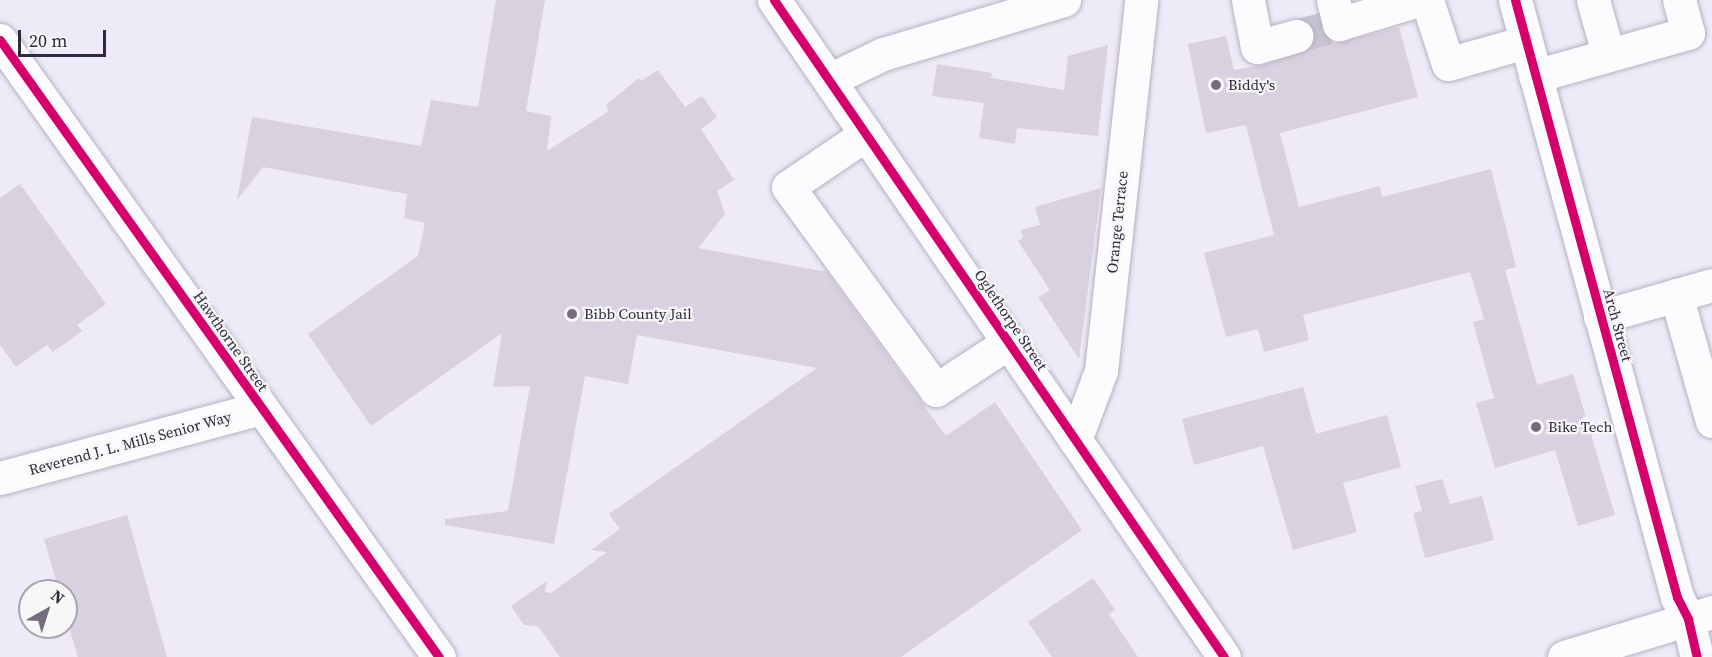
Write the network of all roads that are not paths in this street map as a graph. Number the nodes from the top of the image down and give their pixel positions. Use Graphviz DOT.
graph roads {
  1 [pos="774,0"];
  2 [pos="1064,0"];
  3 [pos="1141,0"];
  4 [pos="1248,0"];
  5 [pos="1418,0"];
  6 [pos="1427,0"];
  7 [pos="1515,0"];
  8 [pos="1593,0"];
  9 [pos="1679,0"];
  10 [pos="1334,17"];
  11 [pos="1296,36"];
  12 [pos="0,40"];
  13 [pos="1526,42"];
  14 [pos="1608,54"];
  15 [pos="1535,76"];
  16 [pos="829,80"];
  17 [pos="866,134"];
  18 [pos="1712,285"];
  19 [pos="1676,295"];
  20 [pos="1600,316"];
  21 [pos="1009,342"];
  22 [pos="261,408"];
  23 [pos="1712,421"];
  24 [pos="1075,440"];
  25 [pos="0,478"];
  26 [pos="1700,616"];
  27 [pos="439,657"];
  28 [pos="1224,657"];
  29 [pos="1564,657"];
  30 [pos="1697,657"];
  1 -- 16 [label="street, Oglethorpe Street"];
  2 -- 16 [label="street"];
  3 -- 24 [label="street, Orange Terrace"];
  4 -- 11 [label="street"];
  5 -- 10 [label="street"];
  6 -- 13 [label="street"];
  7 -- 13 [label="street, Arch Street"];
  8 -- 14 [label="street"];
  9 -- 14 [label="street"];
  12 -- 22 [label="street, Hawthorne Street"];
  13 -- 15 [label="street, Arch Street"];
  14 -- 15 [label="street"];
  15 -- 20 [label="street, Arch Street"];
  16 -- 17 [label="street, Oglethorpe Street"];
  17 -- 21 [label="street, Oglethorpe Street"];
  17 -- 21 [label="street"];
  18 -- 19 [label="street"];
  19 -- 20 [label="street"];
  19 -- 23 [label="street"];
  20 -- 26 [label="street, Arch Street"];
  21 -- 24 [label="street, Oglethorpe Street"];
  22 -- 25 [label="street, Reverend J. L. Mills Senior Way"];
  22 -- 27 [label="street, Hawthorne Street"];
  24 -- 28 [label="street, Oglethorpe Street"];
  26 -- 29 [label="street"];
  26 -- 30 [label="street, Arch Street"];
}
